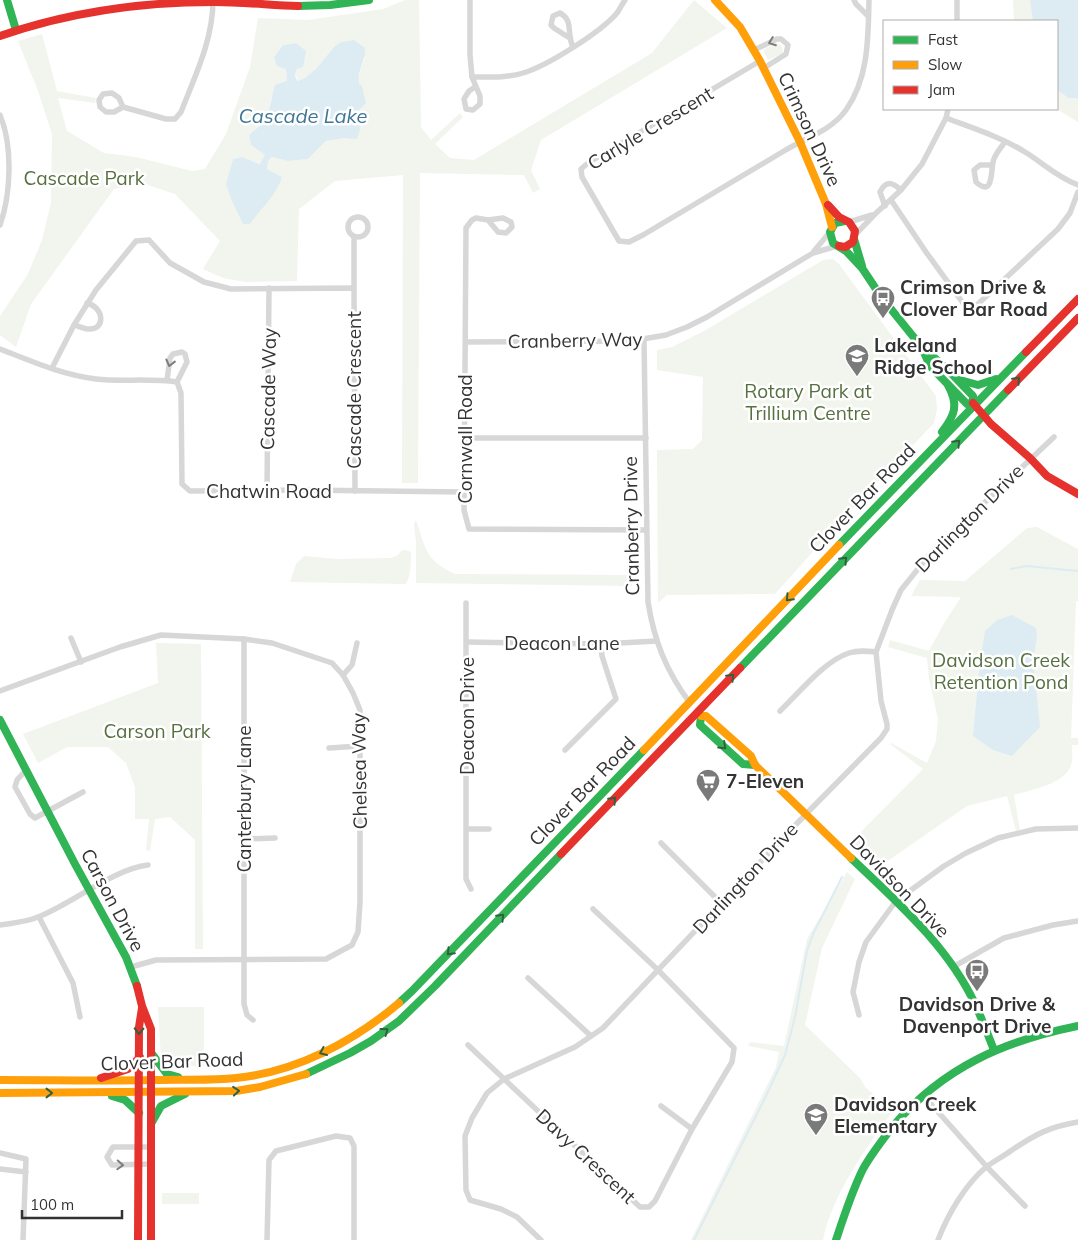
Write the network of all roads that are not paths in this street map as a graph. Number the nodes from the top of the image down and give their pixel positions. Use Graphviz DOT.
graph roads {
  1 [pos="7,0"];
  2 [pos="369,0"];
  3 [pos="470,0"];
  4 [pos="625,0"];
  5 [pos="715,0"];
  6 [pos="854,0"];
  7 [pos="869,0"];
  8 [pos="957,0"];
  9 [pos="213,1"];
  10 [pos="125,4"];
  11 [pos="868,16"];
  12 [pos="957,20"];
  13 [pos="16,30"];
  14 [pos="0,36"];
  15 [pos="568,37"];
  16 [pos="573,47"];
  17 [pos="754,50"];
  18 [pos="762,65"];
  19 [pos="472,77"];
  20 [pos="475,86"];
  21 [pos="123,106"];
  22 [pos="948,110"];
  23 [pos="0,116"];
  24 [pos="946,118"];
  25 [pos="800,142"];
  26 [pos="1005,142"];
  27 [pos="992,165"];
  28 [pos="1078,185"];
  29 [pos="901,190"];
  30 [pos="1078,192"];
  31 [pos="891,200"];
  32 [pos="826,204"];
  33 [pos="885,206"];
  34 [pos="874,215"];
  35 [pos="488,220"];
  36 [pos="847,222"];
  37 [pos="0,225"];
  38 [pos="831,230"];
  39 [pos="354,237"];
  40 [pos="855,237"];
  41 [pos="838,246"];
  42 [pos="812,253"];
  43 [pos="862,268"];
  44 [pos="269,288"];
  45 [pos="354,288"];
  46 [pos="1078,299"];
  47 [pos="87,303"];
  48 [pos="1078,318"];
  49 [pos="74,324"];
  50 [pos="644,339"];
  51 [pos="466,342"];
  52 [pos="920,345"];
  53 [pos="0,348"];
  54 [pos="52,368"];
  55 [pos="1002,376"];
  56 [pos="956,378"];
  57 [pos="167,380"];
  58 [pos="177,382"];
  59 [pos="948,384"];
  60 [pos="974,404"];
  61 [pos="984,415"];
  62 [pos="1054,437"];
  63 [pos="463,438"];
  64 [pos="646,438"];
  65 [pos="1030,458"];
  66 [pos="919,460"];
  67 [pos="267,490"];
  68 [pos="355,491"];
  69 [pos="464,492"];
  70 [pos="1078,494"];
  71 [pos="646,530"];
  72 [pos="466,603"];
  73 [pos="71,638"];
  74 [pos="244,639"];
  75 [pos="657,641"];
  76 [pos="467,642"];
  77 [pos="357,643"];
  78 [pos="601,644"];
  79 [pos="876,652"];
  80 [pos="81,662"];
  81 [pos="343,675"];
  82 [pos="0,691"];
  83 [pos="690,703"];
  84 [pos="780,711"];
  85 [pos="699,714"];
  86 [pos="0,720"];
  87 [pos="360,746"];
  88 [pos="329,748"];
  89 [pos="565,750"];
  90 [pos="26,770"];
  91 [pos="83,792"];
  92 [pos="48,812"];
  93 [pos="805,814"];
  94 [pos="1078,828"];
  95 [pos="467,829"];
  96 [pos="489,829"];
  97 [pos="275,838"];
  98 [pos="244,839"];
  99 [pos="661,843"];
  100 [pos="148,865"];
  101 [pos="471,889"];
  102 [pos="90,890"];
  103 [pos="896,902"];
  104 [pos="722,904"];
  105 [pos="593,909"];
  106 [pos="39,917"];
  107 [pos="1078,921"];
  108 [pos="0,925"];
  109 [pos="244,959"];
  110 [pos="131,966"];
  111 [pos="953,966"];
  112 [pos="658,970"];
  113 [pos="528,978"];
  114 [pos="142,1006"];
  115 [pos="859,1015"];
  116 [pos="80,1017"];
  117 [pos="252,1020"];
  118 [pos="1078,1026"];
  119 [pos="591,1036"];
  120 [pos="468,1045"];
  121 [pos="994,1050"];
  122 [pos="152,1054"];
  123 [pos="140,1057"];
  124 [pos="504,1079"];
  125 [pos="0,1080"];
  126 [pos="94,1080"];
  127 [pos="139,1080"];
  128 [pos="152,1080"];
  129 [pos="190,1080"];
  130 [pos="139,1092"];
  131 [pos="188,1092"];
  132 [pos="0,1093"];
  133 [pos="105,1093"];
  134 [pos="151,1093"];
  135 [pos="923,1096"];
  136 [pos="661,1106"];
  137 [pos="139,1113"];
  138 [pos="1078,1122"];
  139 [pos="151,1124"];
  140 [pos="692,1129"];
  141 [pos="151,1147"];
  142 [pos="139,1148"];
  143 [pos="0,1153"];
  144 [pos="138,1164"];
  145 [pos="151,1164"];
  146 [pos="987,1167"];
  147 [pos="0,1169"];
  148 [pos="26,1172"];
  149 [pos="1024,1206"];
  150 [pos="23,1240"];
  151 [pos="138,1240"];
  152 [pos="151,1240"];
  153 [pos="267,1240"];
  154 [pos="354,1240"];
  155 [pos="541,1240"];
  156 [pos="836,1240"];
  157 [pos="938,1240"];
  1 -- 13 [label="main road"];
  2 -- 9 [label="main road"];
  3 -- 19 [label="street"];
  4 -- 16 [label="street"];
  5 -- 17 [label="main road, Crimson Drive"];
  6 -- 11 [label="street"];
  7 -- 11 [label="street"];
  8 -- 12 [label="street"];
  9 -- 10 [label="main road"];
  9 -- 21 [label="street"];
  10 -- 13 [label="main road"];
  11 -- 25 [label="street"];
  13 -- 14 [label="main road"];
  15 -- 16 [label="street"];
  16 -- 19 [label="street"];
  17 -- 18 [label="main road, Crimson Drive"];
  18 -- 17 [label="street, Crimson Drive, one-way"];
  18 -- 25 [label="main road, Crimson Drive"];
  18 -- 25 [label="street, Carlyle Crescent"];
  19 -- 20 [label="street"];
  22 -- 24 [label="street"];
  23 -- 37 [label="street"];
  24 -- 26 [label="street"];
  24 -- 29 [label="street"];
  25 -- 32 [label="main road, Crimson Drive"];
  26 -- 27 [label="street"];
  26 -- 28 [label="street"];
  29 -- 31 [label="street"];
  29 -- 33 [label="street"];
  30 -- 31 [label="street"];
  31 -- 33 [label="street"];
  32 -- 36 [label="main road, Crimson Drive"];
  32 -- 38 [label="main road, Crimson Drive"];
  33 -- 34 [label="street"];
  34 -- 36 [label="street"];
  34 -- 40 [label="street"];
  35 -- 51 [label="street, Cornwall Road"];
  36 -- 38 [label="main road"];
  36 -- 40 [label="main road"];
  38 -- 41 [label="main road"];
  38 -- 42 [label="street, Cranberry Way"];
  39 -- 45 [label="street, Cascade Crescent"];
  40 -- 41 [label="main road"];
  40 -- 43 [label="main road"];
  41 -- 42 [label="street, Cranberry Way"];
  41 -- 43 [label="main road"];
  42 -- 50 [label="street, Cranberry Way"];
  43 -- 52 [label="main road"];
  44 -- 45 [label="street, Cascade Crescent"];
  44 -- 47 [label="street, Cascade Crescent"];
  44 -- 67 [label="street, Cascade Way"];
  45 -- 68 [label="street, Cascade Crescent"];
  46 -- 55 [label="main road, Clover Bar Road"];
  47 -- 49 [label="street, Cascade Crescent"];
  47 -- 49 [label="street"];
  61 -- 48 [label="main road, Clover Bar Road, one-way"];
  49 -- 54 [label="street, Cascade Crescent"];
  50 -- 51 [label="street, Cranberry Way"];
  50 -- 64 [label="street, Cranberry Drive"];
  51 -- 63 [label="street, Cornwall Road"];
  52 -- 56 [label="main road"];
  52 -- 59 [label="main road"];
  53 -- 54 [label="street"];
  54 -- 57 [label="street"];
  55 -- 56 [label="main road"];
  55 -- 60 [label="main road, Clover Bar Road"];
  56 -- 60 [label="main road"];
  57 -- 58 [label="street"];
  58 -- 57 [label="street, one-way"];
  58 -- 67 [label="street, Chatwin Road"];
  59 -- 60 [label="main road"];
  59 -- 66 [label="main road"];
  60 -- 61 [label="main road"];
  60 -- 66 [label="main road, Clover Bar Road"];
  61 -- 65 [label="main road"];
  85 -- 61 [label="main road, Clover Bar Road, one-way"];
  62 -- 65 [label="street, Darlington Drive"];
  63 -- 64 [label="street"];
  63 -- 69 [label="street, Cornwall Road"];
  64 -- 71 [label="street, Cranberry Drive"];
  65 -- 70 [label="main road"];
  65 -- 79 [label="street, Darlington Drive"];
  66 -- 83 [label="main road, Clover Bar Road, one-way"];
  67 -- 68 [label="street, Chatwin Road"];
  68 -- 69 [label="street, Chatwin Road"];
  69 -- 71 [label="street, Cornwall Road"];
  71 -- 75 [label="street, Cranberry Drive"];
  72 -- 76 [label="street, Deacon Drive"];
  73 -- 80 [label="street"];
  74 -- 80 [label="street, Chelsea Way"];
  74 -- 81 [label="street, Chelsea Way"];
  74 -- 98 [label="street, Canterbury Lane"];
  75 -- 78 [label="street, Deacon Lane"];
  75 -- 83 [label="street, Cranberry Drive"];
  76 -- 78 [label="street, Deacon Lane"];
  76 -- 95 [label="street, Deacon Drive"];
  77 -- 81 [label="street"];
  78 -- 89 [label="street"];
  79 -- 84 [label="street"];
  79 -- 93 [label="street, Darlington Drive"];
  80 -- 82 [label="street, Chelsea Way"];
  81 -- 87 [label="street, Chelsea Way"];
  83 -- 85 [label="main road"];
  83 -- 129 [label="main road, Clover Bar Road, one-way"];
  85 -- 93 [label="main road, Davidson Drive"];
  131 -- 85 [label="main road, Clover Bar Road, one-way"];
  86 -- 90 [label="main road, Carson Drive"];
  87 -- 88 [label="street"];
  87 -- 109 [label="street, Chelsea Way"];
  90 -- 92 [label="main road, Carson Drive"];
  90 -- 92 [label="street"];
  91 -- 92 [label="street"];
  92 -- 102 [label="main road, Carson Drive"];
  93 -- 103 [label="main road, Davidson Drive"];
  93 -- 104 [label="street, Darlington Drive"];
  94 -- 103 [label="street"];
  95 -- 96 [label="street"];
  95 -- 101 [label="street, Deacon Drive"];
  97 -- 98 [label="street"];
  98 -- 109 [label="street, Canterbury Lane"];
  99 -- 104 [label="street"];
  100 -- 102 [label="street"];
  102 -- 106 [label="street"];
  102 -- 110 [label="main road, Carson Drive"];
  103 -- 111 [label="main road, Davidson Drive"];
  103 -- 115 [label="street"];
  104 -- 112 [label="street, Darlington Drive"];
  105 -- 112 [label="street"];
  106 -- 108 [label="street"];
  106 -- 116 [label="street"];
  107 -- 111 [label="street"];
  109 -- 110 [label="street, Chelsea Way"];
  109 -- 117 [label="street, Canterbury Lane"];
  110 -- 114 [label="main road, Carson Drive"];
  111 -- 121 [label="main road, Davidson Drive"];
  112 -- 119 [label="street, Darlington Drive"];
  112 -- 140 [label="street, Davy Crescent"];
  113 -- 119 [label="street"];
  114 -- 122 [label="main road, Carson Drive"];
  114 -- 123 [label="main road, Carson Drive, one-way"];
  118 -- 121 [label="main road"];
  119 -- 124 [label="street, Darlington Drive"];
  120 -- 124 [label="street"];
  121 -- 135 [label="main road"];
  122 -- 128 [label="main road, Carson Drive"];
  122 -- 129 [label="main road"];
  123 -- 126 [label="main road"];
  123 -- 127 [label="main road, Carson Drive"];
  124 -- 140 [label="street, Davy Crescent"];
  124 -- 155 [label="street, Darlington Drive"];
  125 -- 126 [label="main road, Clover Bar Road"];
  126 -- 127 [label="main road, Clover Bar Road"];
  127 -- 128 [label="main road, Clover Bar Road"];
  127 -- 130 [label="main road, Carson Drive"];
  128 -- 129 [label="main road, Clover Bar Road"];
  128 -- 134 [label="main road, Carson Drive"];
  130 -- 133 [label="main road, Clover Bar Road"];
  130 -- 134 [label="main road, Clover Bar Road"];
  130 -- 137 [label="main road, Carson Drive"];
  131 -- 134 [label="main road, Clover Bar Road"];
  131 -- 139 [label="main road"];
  132 -- 133 [label="main road, Clover Bar Road, one-way"];
  133 -- 137 [label="main road"];
  134 -- 139 [label="main road, Carson Drive"];
  135 -- 146 [label="street"];
  135 -- 156 [label="main road"];
  136 -- 140 [label="street"];
  137 -- 142 [label="main road, Carson Drive"];
  138 -- 146 [label="street"];
  139 -- 141 [label="main road, Carson Drive"];
  141 -- 142 [label="street"];
  141 -- 145 [label="main road, Carson Drive"];
  142 -- 144 [label="main road, Carson Drive"];
  142 -- 144 [label="street, one-way"];
  143 -- 148 [label="street"];
  144 -- 145 [label="street"];
  144 -- 151 [label="main road, Carson Drive"];
  145 -- 152 [label="main road, Carson Drive"];
  146 -- 149 [label="street"];
  146 -- 157 [label="street"];
  147 -- 148 [label="street"];
  148 -- 150 [label="street"];
  153 -- 154 [label="street"];
}
